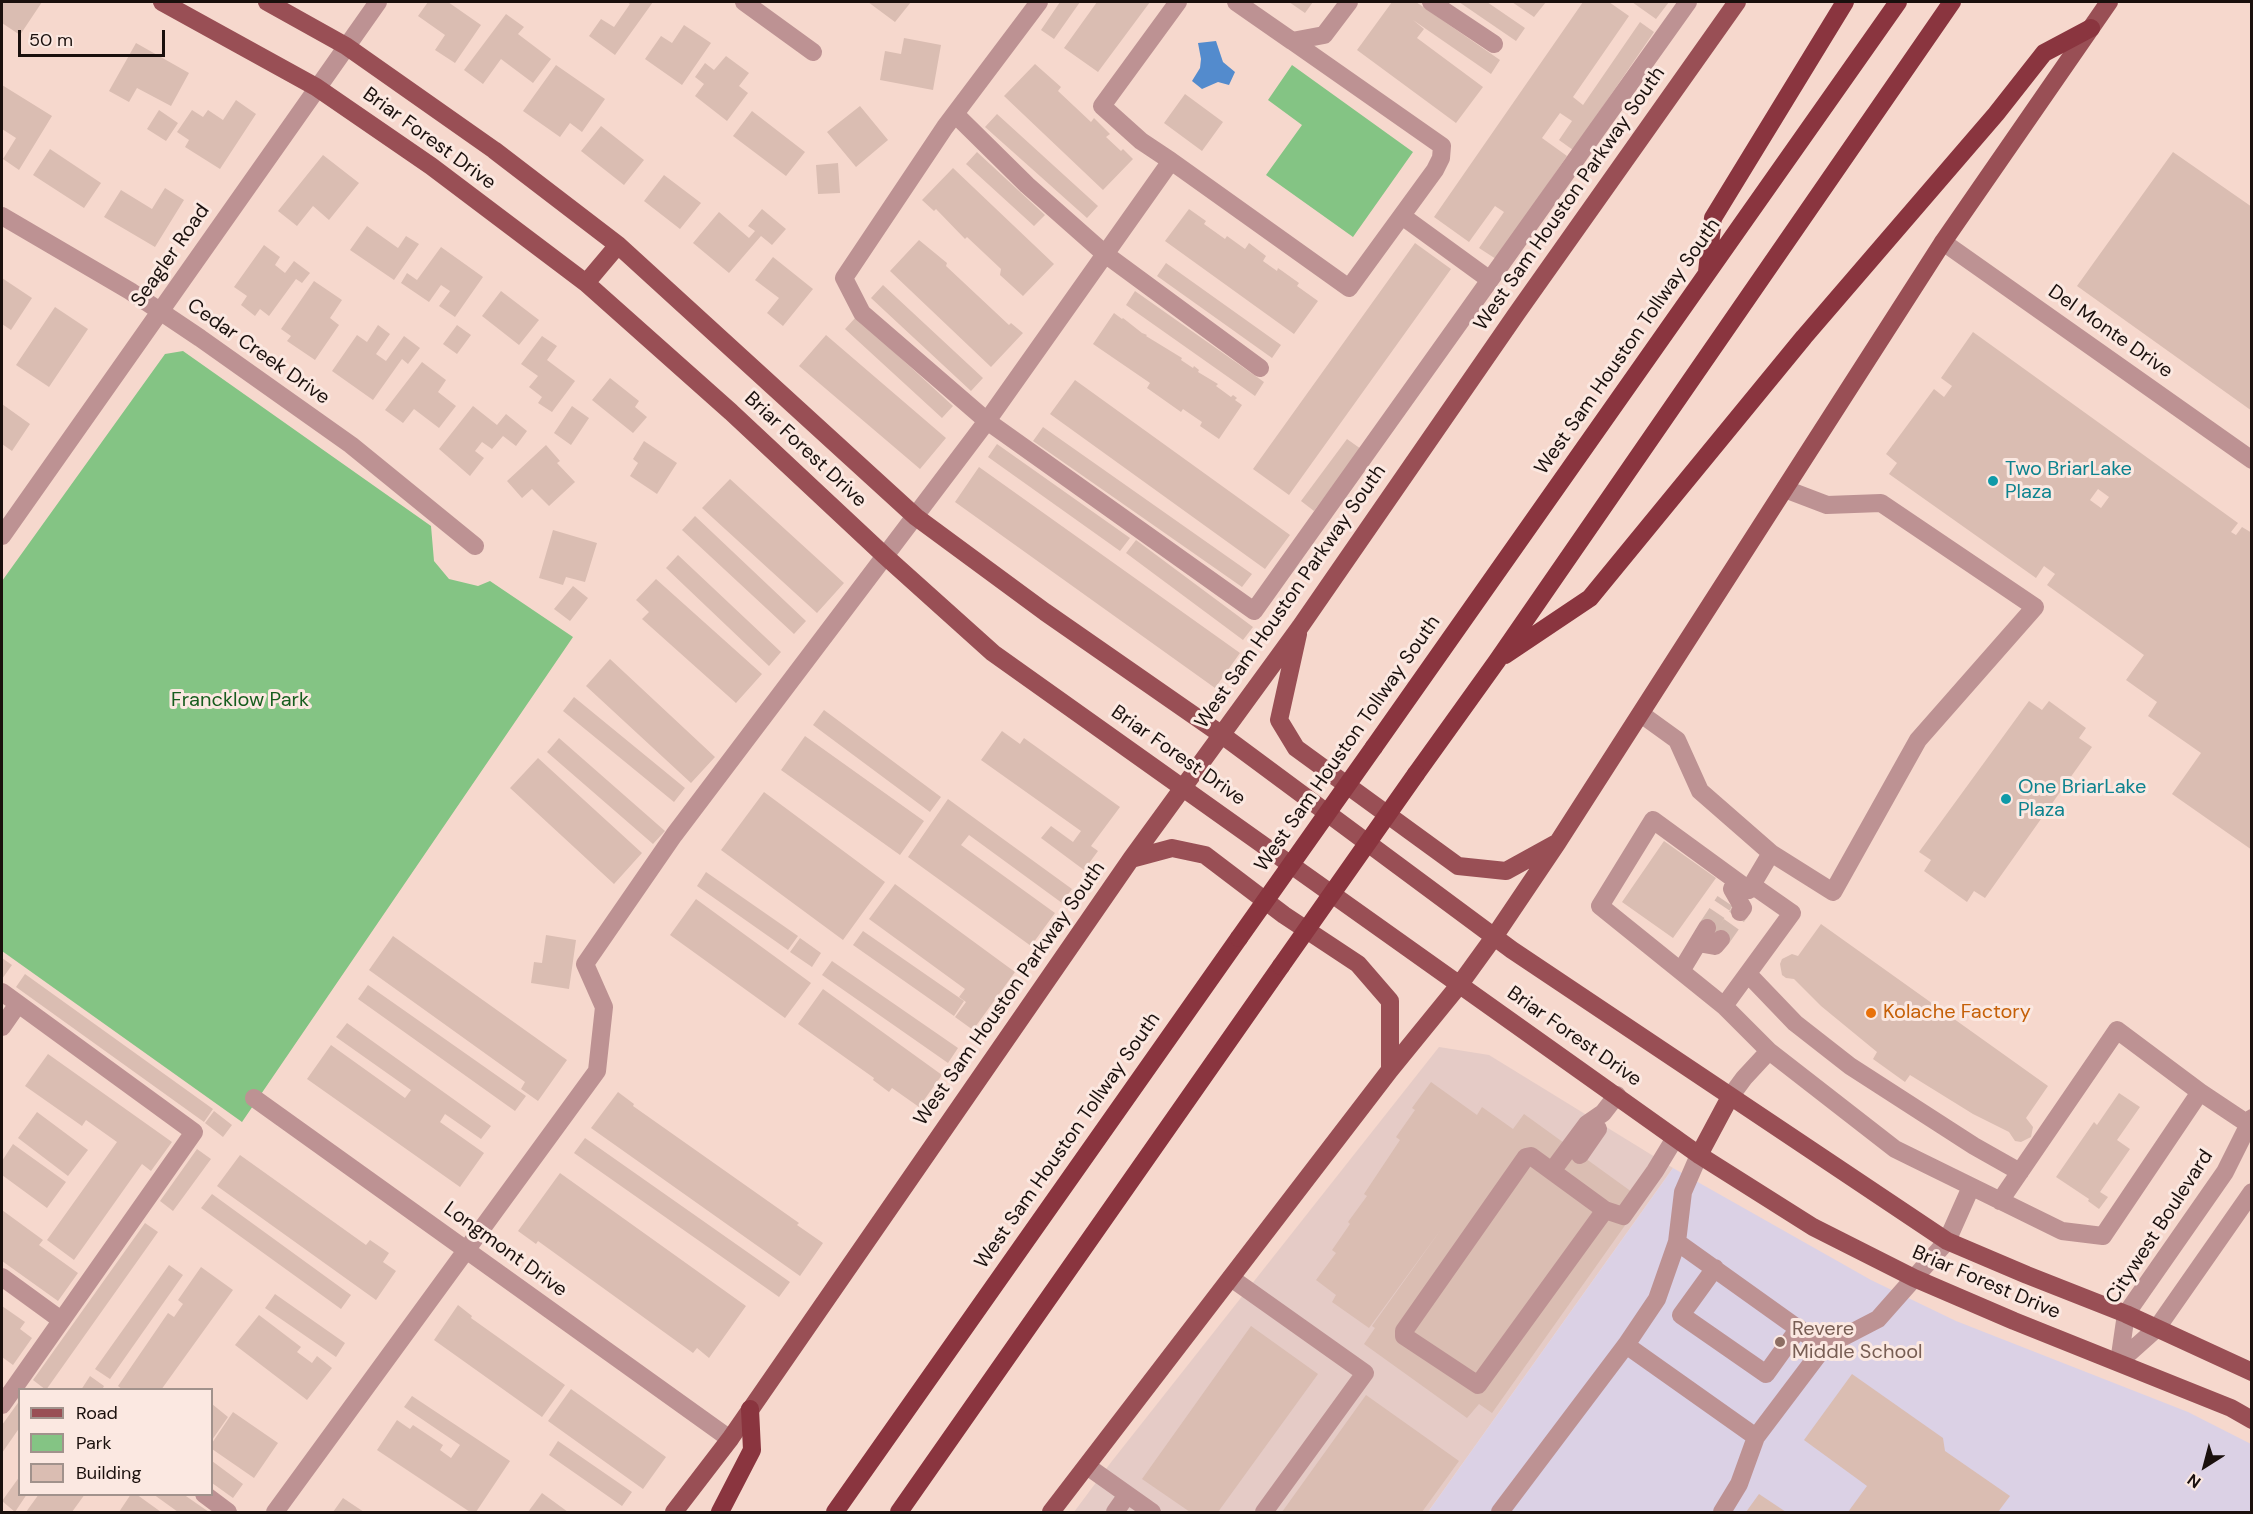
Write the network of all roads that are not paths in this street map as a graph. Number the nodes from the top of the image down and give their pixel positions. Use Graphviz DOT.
graph roads {
  1 [pos="162,2"];
  2 [pos="267,2"];
  3 [pos="378,2"];
  4 [pos="744,2"];
  5 [pos="1039,2"];
  6 [pos="1178,2"];
  7 [pos="1236,2"];
  8 [pos="1349,2"];
  9 [pos="1431,2"];
  10 [pos="1688,2"];
  11 [pos="1737,2"];
  12 [pos="1845,2"];
  13 [pos="1898,2"];
  14 [pos="1952,2"];
  15 [pos="2109,2"];
  16 [pos="2091,28"];
  17 [pos="1292,41"];
  18 [pos="1494,44"];
  19 [pos="346,46"];
  20 [pos="813,52"];
  21 [pos="316,87"];
  22 [pos="955,114"];
  23 [pos="1171,161"];
  24 [pos="2,216"];
  25 [pos="1402,216"];
  26 [pos="1943,242"];
  27 [pos="618,245"];
  28 [pos="1105,254"];
  29 [pos="1707,274"];
  30 [pos="1490,280"];
  31 [pos="586,283"];
  32 [pos="159,311"];
  33 [pos="1260,368"];
  34 [pos="987,421"];
  35 [pos="2252,460"];
  36 [pos="1785,489"];
  37 [pos="916,517"];
  38 [pos="2,536"];
  39 [pos="475,546"];
  40 [pos="885,556"];
  41 [pos="1300,627"];
  42 [pos="1497,661"];
  43 [pos="1641,714"];
  44 [pos="1222,735"];
  45 [pos="1183,788"];
  46 [pos="1558,842"];
  47 [pos="1771,853"];
  48 [pos="1131,858"];
  49 [pos="1736,889"];
  50 [pos="1740,912"];
  51 [pos="1708,937"];
  52 [pos="1494,938"];
  53 [pos="1681,971"];
  54 [pos="1748,974"];
  55 [pos="1460,984"];
  56 [pos="2,992"];
  57 [pos="18,1004"];
  58 [pos="1724,1006"];
  59 [pos="2,1027"];
  60 [pos="1769,1051"];
  61 [pos="1390,1070"];
  62 [pos="2200,1092"];
  63 [pos="1617,1095"];
  64 [pos="1730,1097"];
  65 [pos="254,1098"];
  66 [pos="1603,1113"];
  67 [pos="2250,1121"];
  68 [pos="1675,1138"];
  69 [pos="1580,1155"];
  70 [pos="1699,1155"];
  71 [pos="1662,1156"];
  72 [pos="1552,1171"];
  73 [pos="2020,1172"];
  74 [pos="1971,1186"];
  75 [pos="1628,1189"];
  76 [pos="2252,1192"];
  77 [pos="2000,1201"];
  78 [pos="1605,1210"];
  79 [pos="1947,1241"];
  80 [pos="1677,1242"];
  81 [pos="466,1250"];
  82 [pos="1715,1268"];
  83 [pos="2,1277"];
  84 [pos="1231,1278"];
  85 [pos="1914,1278"];
  86 [pos="2126,1314"];
  87 [pos="61,1320"];
  88 [pos="1799,1328"];
  89 [pos="2157,1328"];
  90 [pos="1626,1345"];
  91 [pos="1824,1347"];
  92 [pos="2119,1362"];
  93 [pos="2252,1372"];
  94 [pos="2,1405"];
  95 [pos="750,1409"];
  96 [pos="2252,1420"];
  97 [pos="1756,1437"];
  98 [pos="730,1439"];
  99 [pos="1087,1466"];
  100 [pos="1127,1495"];
  101 [pos="207,1496"];
  102 [pos="228,1512"];
  103 [pos="275,1512"];
  104 [pos="674,1512"];
  105 [pos="720,1512"];
  106 [pos="835,1512"];
  107 [pos="899,1512"];
  108 [pos="1051,1512"];
  109 [pos="1114,1512"];
  110 [pos="1152,1512"];
  111 [pos="1264,1512"];
  112 [pos="1500,1512"];
  113 [pos="1722,1512"];
  1 -- 21 [label="main road, Briar Forest Drive"];
  2 -- 19 [label="main road, Briar Forest Drive"];
  3 -- 19 [label="street, Seagler Road"];
  4 -- 20 [label="street"];
  5 -- 22 [label="street"];
  6 -- 23 [label="street"];
  7 -- 17 [label="street"];
  8 -- 17 [label="street"];
  9 -- 18 [label="street"];
  10 -- 30 [label="street"];
  11 -- 41 [label="main road, West Sam Houston Parkway South"];
  12 -- 29 [label="highway"];
  13 -- 29 [label="highway, West Sam Houston Tollway South"];
  14 -- 42 [label="highway"];
  15 -- 16 [label="main road"];
  16 -- 26 [label="main road"];
  16 -- 42 [label="highway"];
  17 -- 25 [label="street"];
  19 -- 21 [label="street, Seagler Road"];
  19 -- 27 [label="main road, Briar Forest Drive"];
  21 -- 31 [label="main road, Briar Forest Drive"];
  21 -- 32 [label="street, Seagler Road"];
  22 -- 28 [label="street"];
  22 -- 34 [label="street"];
  23 -- 25 [label="street"];
  23 -- 28 [label="street"];
  24 -- 32 [label="street, Cedar Creek Drive"];
  25 -- 30 [label="street"];
  26 -- 35 [label="street, Del Monte Drive"];
  26 -- 36 [label="main road"];
  27 -- 31 [label="main road"];
  27 -- 37 [label="main road, Briar Forest Drive"];
  28 -- 33 [label="street"];
  28 -- 34 [label="street"];
  29 -- 106 [label="highway, West Sam Houston Tollway South, bridge"];
  30 -- 34 [label="street"];
  31 -- 40 [label="main road, Briar Forest Drive"];
  32 -- 38 [label="street, Seagler Road"];
  32 -- 39 [label="street, Cedar Creek Drive"];
  34 -- 37 [label="street"];
  36 -- 43 [label="main road"];
  36 -- 47 [label="street"];
  37 -- 40 [label="street"];
  37 -- 44 [label="main road, Briar Forest Drive"];
  40 -- 45 [label="main road, Briar Forest Drive"];
  40 -- 81 [label="street"];
  41 -- 44 [label="main road, West Sam Houston Parkway South"];
  41 -- 46 [label="main road"];
  42 -- 107 [label="highway, bridge"];
  43 -- 46 [label="main road"];
  43 -- 47 [label="street"];
  44 -- 45 [label="main road, West Sam Houston Parkway South"];
  44 -- 52 [label="main road, Briar Forest Drive"];
  45 -- 48 [label="main road, West Sam Houston Parkway South"];
  45 -- 55 [label="main road, Briar Forest Drive"];
  46 -- 52 [label="main road"];
  47 -- 49 [label="street"];
  48 -- 61 [label="main road"];
  48 -- 95 [label="main road, West Sam Houston Parkway South"];
  49 -- 50 [label="street"];
  49 -- 53 [label="street"];
  49 -- 54 [label="street"];
  51 -- 53 [label="street"];
  52 -- 55 [label="main road"];
  52 -- 64 [label="main road, Briar Forest Drive"];
  53 -- 58 [label="street"];
  54 -- 58 [label="street"];
  54 -- 73 [label="street"];
  55 -- 61 [label="main road"];
  55 -- 63 [label="main road, Briar Forest Drive"];
  56 -- 57 [label="street"];
  57 -- 59 [label="street"];
  57 -- 87 [label="street"];
  58 -- 60 [label="street"];
  60 -- 64 [label="street"];
  60 -- 74 [label="street"];
  61 -- 84 [label="main road"];
  62 -- 67 [label="street"];
  62 -- 73 [label="street"];
  62 -- 77 [label="street"];
  63 -- 66 [label="street"];
  63 -- 68 [label="main road, Briar Forest Drive"];
  64 -- 70 [label="main road"];
  64 -- 79 [label="main road, Briar Forest Drive"];
  65 -- 81 [label="street, Longmont Drive"];
  66 -- 69 [label="street"];
  66 -- 72 [label="street"];
  67 -- 86 [label="street, Citywest Boulevard"];
  68 -- 70 [label="main road, Briar Forest Drive"];
  68 -- 71 [label="street"];
  70 -- 80 [label="street"];
  70 -- 85 [label="main road, Briar Forest Drive"];
  71 -- 75 [label="street"];
  71 -- 78 [label="street"];
  72 -- 78 [label="street"];
  72 -- 78 [label="street"];
  73 -- 77 [label="street"];
  74 -- 77 [label="street"];
  74 -- 79 [label="street"];
  76 -- 89 [label="street"];
  79 -- 85 [label="street"];
  79 -- 86 [label="main road, Briar Forest Drive"];
  80 -- 82 [label="street"];
  80 -- 90 [label="street"];
  81 -- 98 [label="street, Longmont Drive"];
  81 -- 103 [label="street"];
  82 -- 88 [label="street"];
  82 -- 88 [label="street"];
  83 -- 87 [label="street"];
  84 -- 99 [label="main road"];
  84 -- 111 [label="street"];
  85 -- 91 [label="street"];
  85 -- 92 [label="main road, Briar Forest Drive"];
  86 -- 89 [label="main road, Briar Forest Drive"];
  86 -- 92 [label="street, Citywest Boulevard"];
  87 -- 94 [label="street"];
  88 -- 91 [label="street"];
  89 -- 92 [label="street"];
  89 -- 93 [label="main road, Briar Forest Drive"];
  90 -- 97 [label="street"];
  90 -- 112 [label="street"];
  91 -- 97 [label="street"];
  92 -- 96 [label="main road, Briar Forest Drive"];
  95 -- 98 [label="main road, West Sam Houston Parkway South"];
  95 -- 105 [label="highway"];
  97 -- 113 [label="street"];
  98 -- 104 [label="main road, West Sam Houston Parkway South"];
  99 -- 100 [label="street"];
  99 -- 108 [label="main road"];
  100 -- 109 [label="street"];
  100 -- 110 [label="street"];
  101 -- 102 [label="street"];
}
